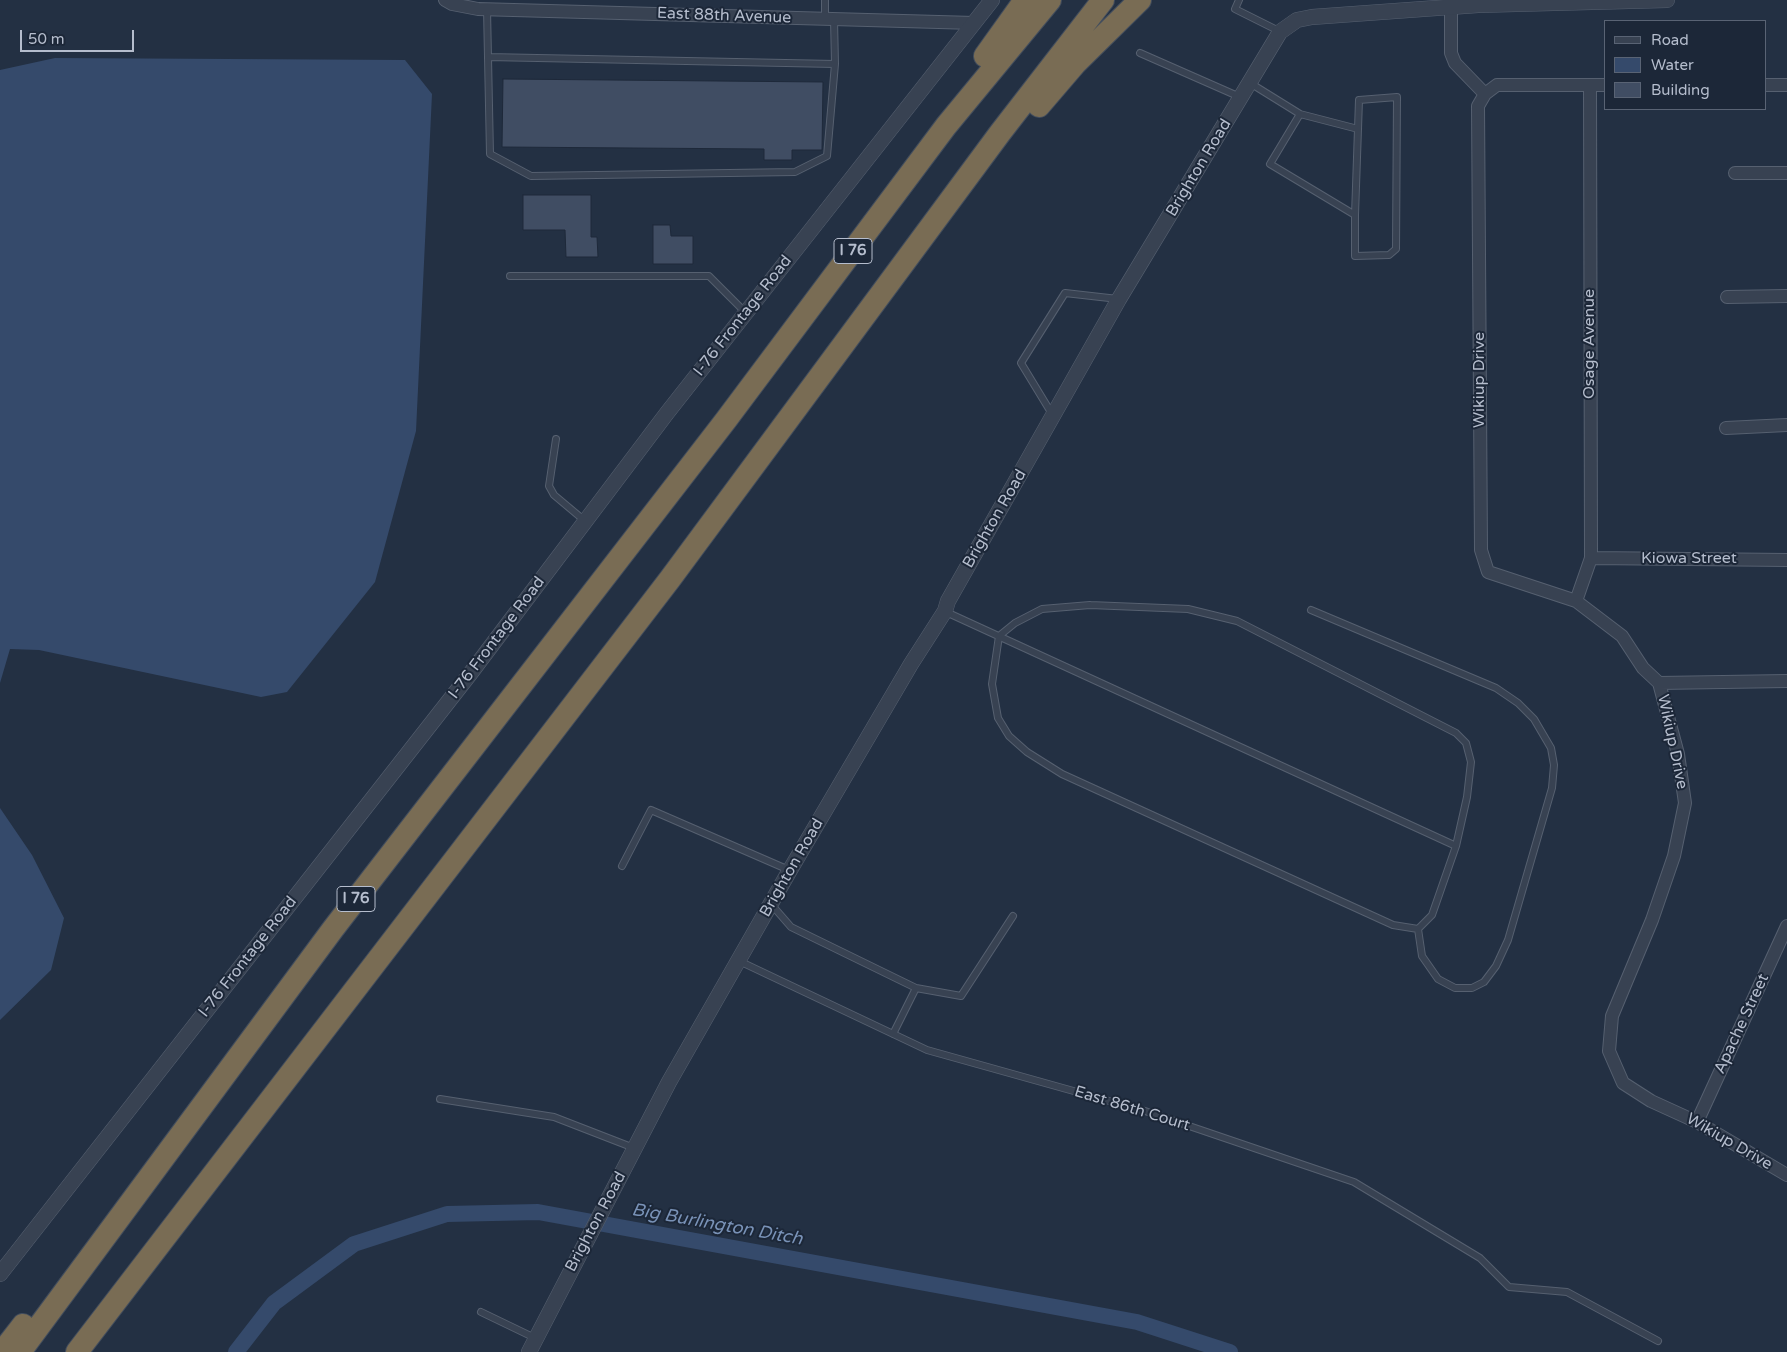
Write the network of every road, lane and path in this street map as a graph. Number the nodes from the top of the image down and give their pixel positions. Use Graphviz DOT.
graph roads {
  1 [pos="445,0"];
  2 [pos="825,0"];
  3 [pos="992,0"];
  4 [pos="1026,0"];
  5 [pos="1050,0"];
  6 [pos="1103,0"];
  7 [pos="1140,0"];
  8 [pos="1239,0"];
  9 [pos="1667,0"];
  10 [pos="1580,2"];
  11 [pos="1451,4"];
  12 [pos="487,9"];
  13 [pos="829,19"];
  14 [pos="974,23"];
  15 [pos="1280,32"];
  16 [pos="1140,53"];
  17 [pos="488,57"];
  18 [pos="836,64"];
  19 [pos="1249,83"];
  20 [pos="1590,85"];
  21 [pos="1604,85"];
  22 [pos="1767,85"];
  23 [pos="1787,85"];
  24 [pos="1486,94"];
  25 [pos="1240,98"];
  26 [pos="1300,114"];
  27 [pos="946,126"];
  28 [pos="1358,130"];
  29 [pos="1735,173"];
  30 [pos="1787,173"];
  31 [pos="943,212"];
  32 [pos="1355,214"];
  33 [pos="510,276"];
  34 [pos="1787,296"];
  35 [pos="1727,297"];
  36 [pos="1119,299"];
  37 [pos="746,313"];
  38 [pos="1054,417"];
  39 [pos="1787,426"];
  40 [pos="1726,428"];
  41 [pos="556,439"];
  42 [pos="585,521"];
  43 [pos="1590,558"];
  44 [pos="1787,560"];
  45 [pos="1576,601"];
  46 [pos="1311,610"];
  47 [pos="945,611"];
  48 [pos="999,636"];
  49 [pos="1787,681"];
  50 [pos="1659,683"];
  51 [pos="1456,846"];
  52 [pos="622,866"];
  53 [pos="790,870"];
  54 [pos="772,904"];
  55 [pos="1013,916"];
  56 [pos="1787,926"];
  57 [pos="1418,929"];
  58 [pos="739,961"];
  59 [pos="916,988"];
  60 [pos="893,1034"];
  61 [pos="440,1098"];
  62 [pos="1697,1122"];
  63 [pos="634,1148"];
  64 [pos="1787,1176"];
  65 [pos="0,1274"];
  66 [pos="59,1301"];
  67 [pos="481,1312"];
  68 [pos="1658,1342"];
  69 [pos="533,1345"];
  70 [pos="2,1352"];
  71 [pos="20,1352"];
  72 [pos="77,1352"];
  1 -- 12 [label="street, East 88th Avenue"];
  2 -- 13 [label="lane"];
  3 -- 14 [label="street, I-76 Frontage Road"];
  4 -- 27 [label="highway"];
  5 -- 27 [label="highway, I 76"];
  6 -- 31 [label="highway"];
  7 -- 31 [label="highway"];
  8 -- 15 [label="lane"];
  9 -- 10 [label="street, Brighton Road"];
  10 -- 11 [label="street, Brighton Road"];
  11 -- 15 [label="street, Brighton Road"];
  11 -- 24 [label="street"];
  12 -- 13 [label="street, East 88th Avenue"];
  12 -- 17 [label="lane"];
  13 -- 14 [label="street, East 88th Avenue"];
  13 -- 18 [label="lane"];
  14 -- 37 [label="street, I-76 Frontage Road"];
  15 -- 19 [label="street, Brighton Road"];
  16 -- 25 [label="lane"];
  17 -- 18 [label="lane"];
  17 -- 18 [label="lane"];
  19 -- 25 [label="street, Brighton Road"];
  19 -- 26 [label="lane"];
  20 -- 21 [label="street"];
  20 -- 24 [label="street"];
  20 -- 43 [label="street, Osage Avenue"];
  22 -- 23 [label="street"];
  24 -- 45 [label="street, Wikiup Drive"];
  25 -- 36 [label="street, Brighton Road"];
  26 -- 28 [label="lane"];
  26 -- 32 [label="lane"];
  27 -- 66 [label="highway, I 76"];
  28 -- 32 [label="lane"];
  28 -- 32 [label="lane"];
  29 -- 30 [label="street"];
  31 -- 72 [label="highway"];
  33 -- 37 [label="lane"];
  34 -- 35 [label="street"];
  36 -- 38 [label="street, Brighton Road"];
  36 -- 38 [label="lane"];
  37 -- 42 [label="street, I-76 Frontage Road"];
  38 -- 47 [label="street, Brighton Road"];
  39 -- 40 [label="street"];
  41 -- 42 [label="lane"];
  42 -- 65 [label="street, I-76 Frontage Road"];
  43 -- 44 [label="street, Kiowa Street"];
  43 -- 45 [label="street, Osage Avenue"];
  45 -- 50 [label="street, Wikiup Drive"];
  46 -- 57 [label="lane"];
  47 -- 48 [label="lane"];
  47 -- 53 [label="street, Brighton Road"];
  48 -- 51 [label="lane"];
  48 -- 51 [label="lane"];
  48 -- 57 [label="lane"];
  49 -- 50 [label="street"];
  50 -- 62 [label="street, Wikiup Drive"];
  51 -- 57 [label="lane"];
  52 -- 53 [label="lane"];
  53 -- 54 [label="street, Brighton Road"];
  54 -- 58 [label="street, Brighton Road"];
  54 -- 59 [label="lane"];
  55 -- 59 [label="lane"];
  56 -- 62 [label="street, Apache Street"];
  58 -- 60 [label="lane, East 86th Court"];
  58 -- 63 [label="street, Brighton Road"];
  59 -- 60 [label="lane"];
  60 -- 68 [label="lane, East 86th Court"];
  61 -- 63 [label="lane"];
  62 -- 64 [label="street, Wikiup Drive"];
  63 -- 69 [label="street, Brighton Road"];
  66 -- 70 [label="highway"];
  66 -- 71 [label="highway, I 76"];
  67 -- 69 [label="lane"];
}
